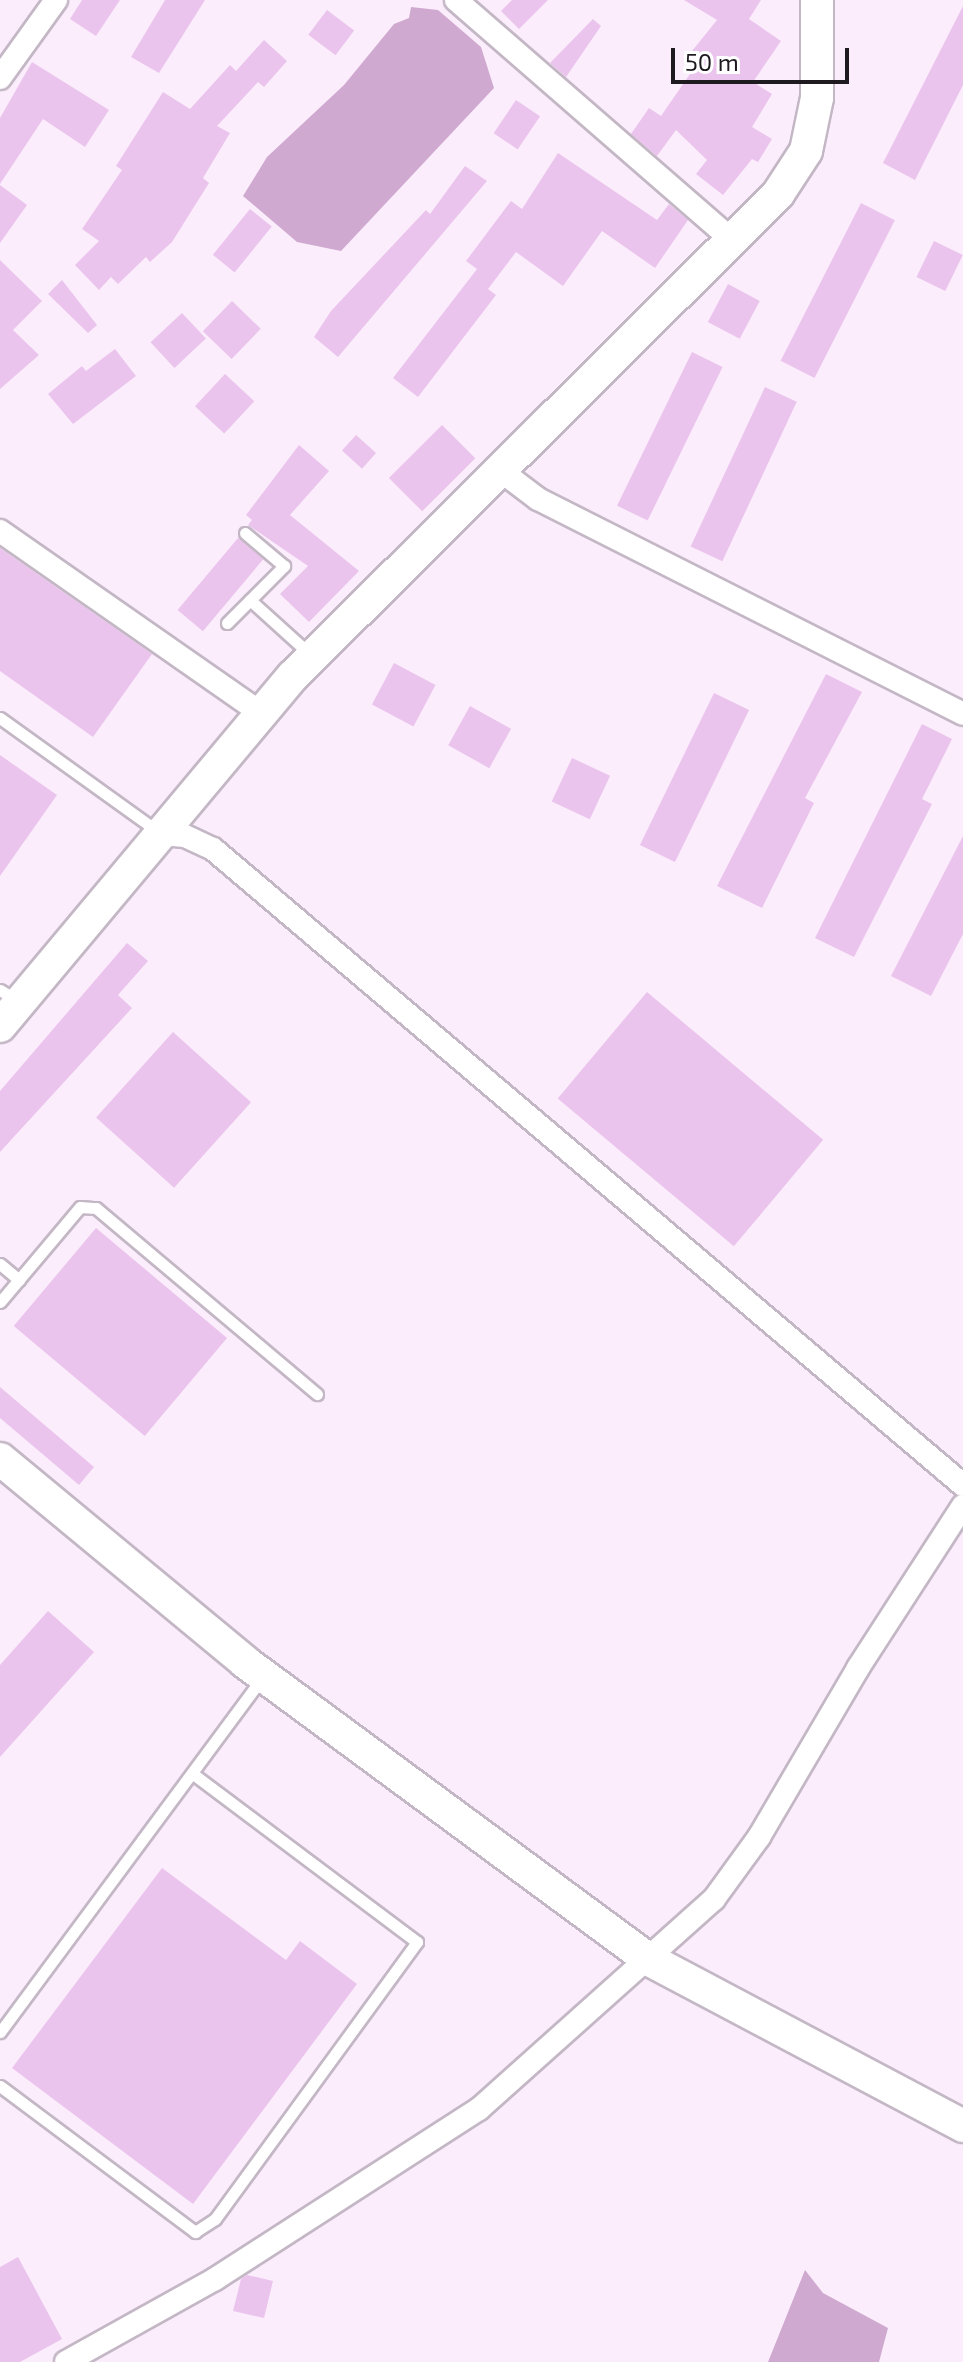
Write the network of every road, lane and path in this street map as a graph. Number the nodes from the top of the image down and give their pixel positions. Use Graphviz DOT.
graph roads {
  1 [pos="56,0"];
  2 [pos="456,0"];
  3 [pos="817,0"];
  4 [pos="0,78"];
  5 [pos="732,240"];
  6 [pos="501,471"];
  7 [pos="0,531"];
  8 [pos="245,533"];
  9 [pos="250,600"];
  10 [pos="227,623"];
  11 [pos="313,656"];
  12 [pos="262,714"];
  13 [pos="963,714"];
  14 [pos="0,718"];
  15 [pos="161,834"];
  16 [pos="6,1006"];
  17 [pos="0,1264"];
  18 [pos="19,1280"];
  19 [pos="0,1302"];
  20 [pos="317,1394"];
  21 [pos="0,1459"];
  22 [pos="963,1485"];
  23 [pos="963,1506"];
  24 [pos="264,1676"];
  25 [pos="192,1773"];
  26 [pos="648,1959"];
  27 [pos="0,2032"];
  28 [pos="0,2086"];
  29 [pos="963,2126"];
  30 [pos="66,2362"];
  1 -- 4 [label="street"];
  2 -- 5 [label="street"];
  3 -- 5 [label="street"];
  5 -- 6 [label="street"];
  6 -- 11 [label="street"];
  6 -- 13 [label="street"];
  7 -- 12 [label="street"];
  8 -- 9 [label="lane"];
  9 -- 10 [label="lane"];
  9 -- 11 [label="lane"];
  11 -- 12 [label="street"];
  12 -- 15 [label="street"];
  14 -- 15 [label="lane"];
  15 -- 16 [label="street"];
  15 -- 22 [label="street"];
  17 -- 18 [label="lane"];
  18 -- 19 [label="lane"];
  18 -- 20 [label="lane"];
  21 -- 24 [label="street"];
  23 -- 26 [label="street"];
  24 -- 25 [label="lane"];
  24 -- 26 [label="street"];
  25 -- 27 [label="lane"];
  25 -- 28 [label="lane"];
  26 -- 29 [label="street"];
  26 -- 30 [label="street"];
}
